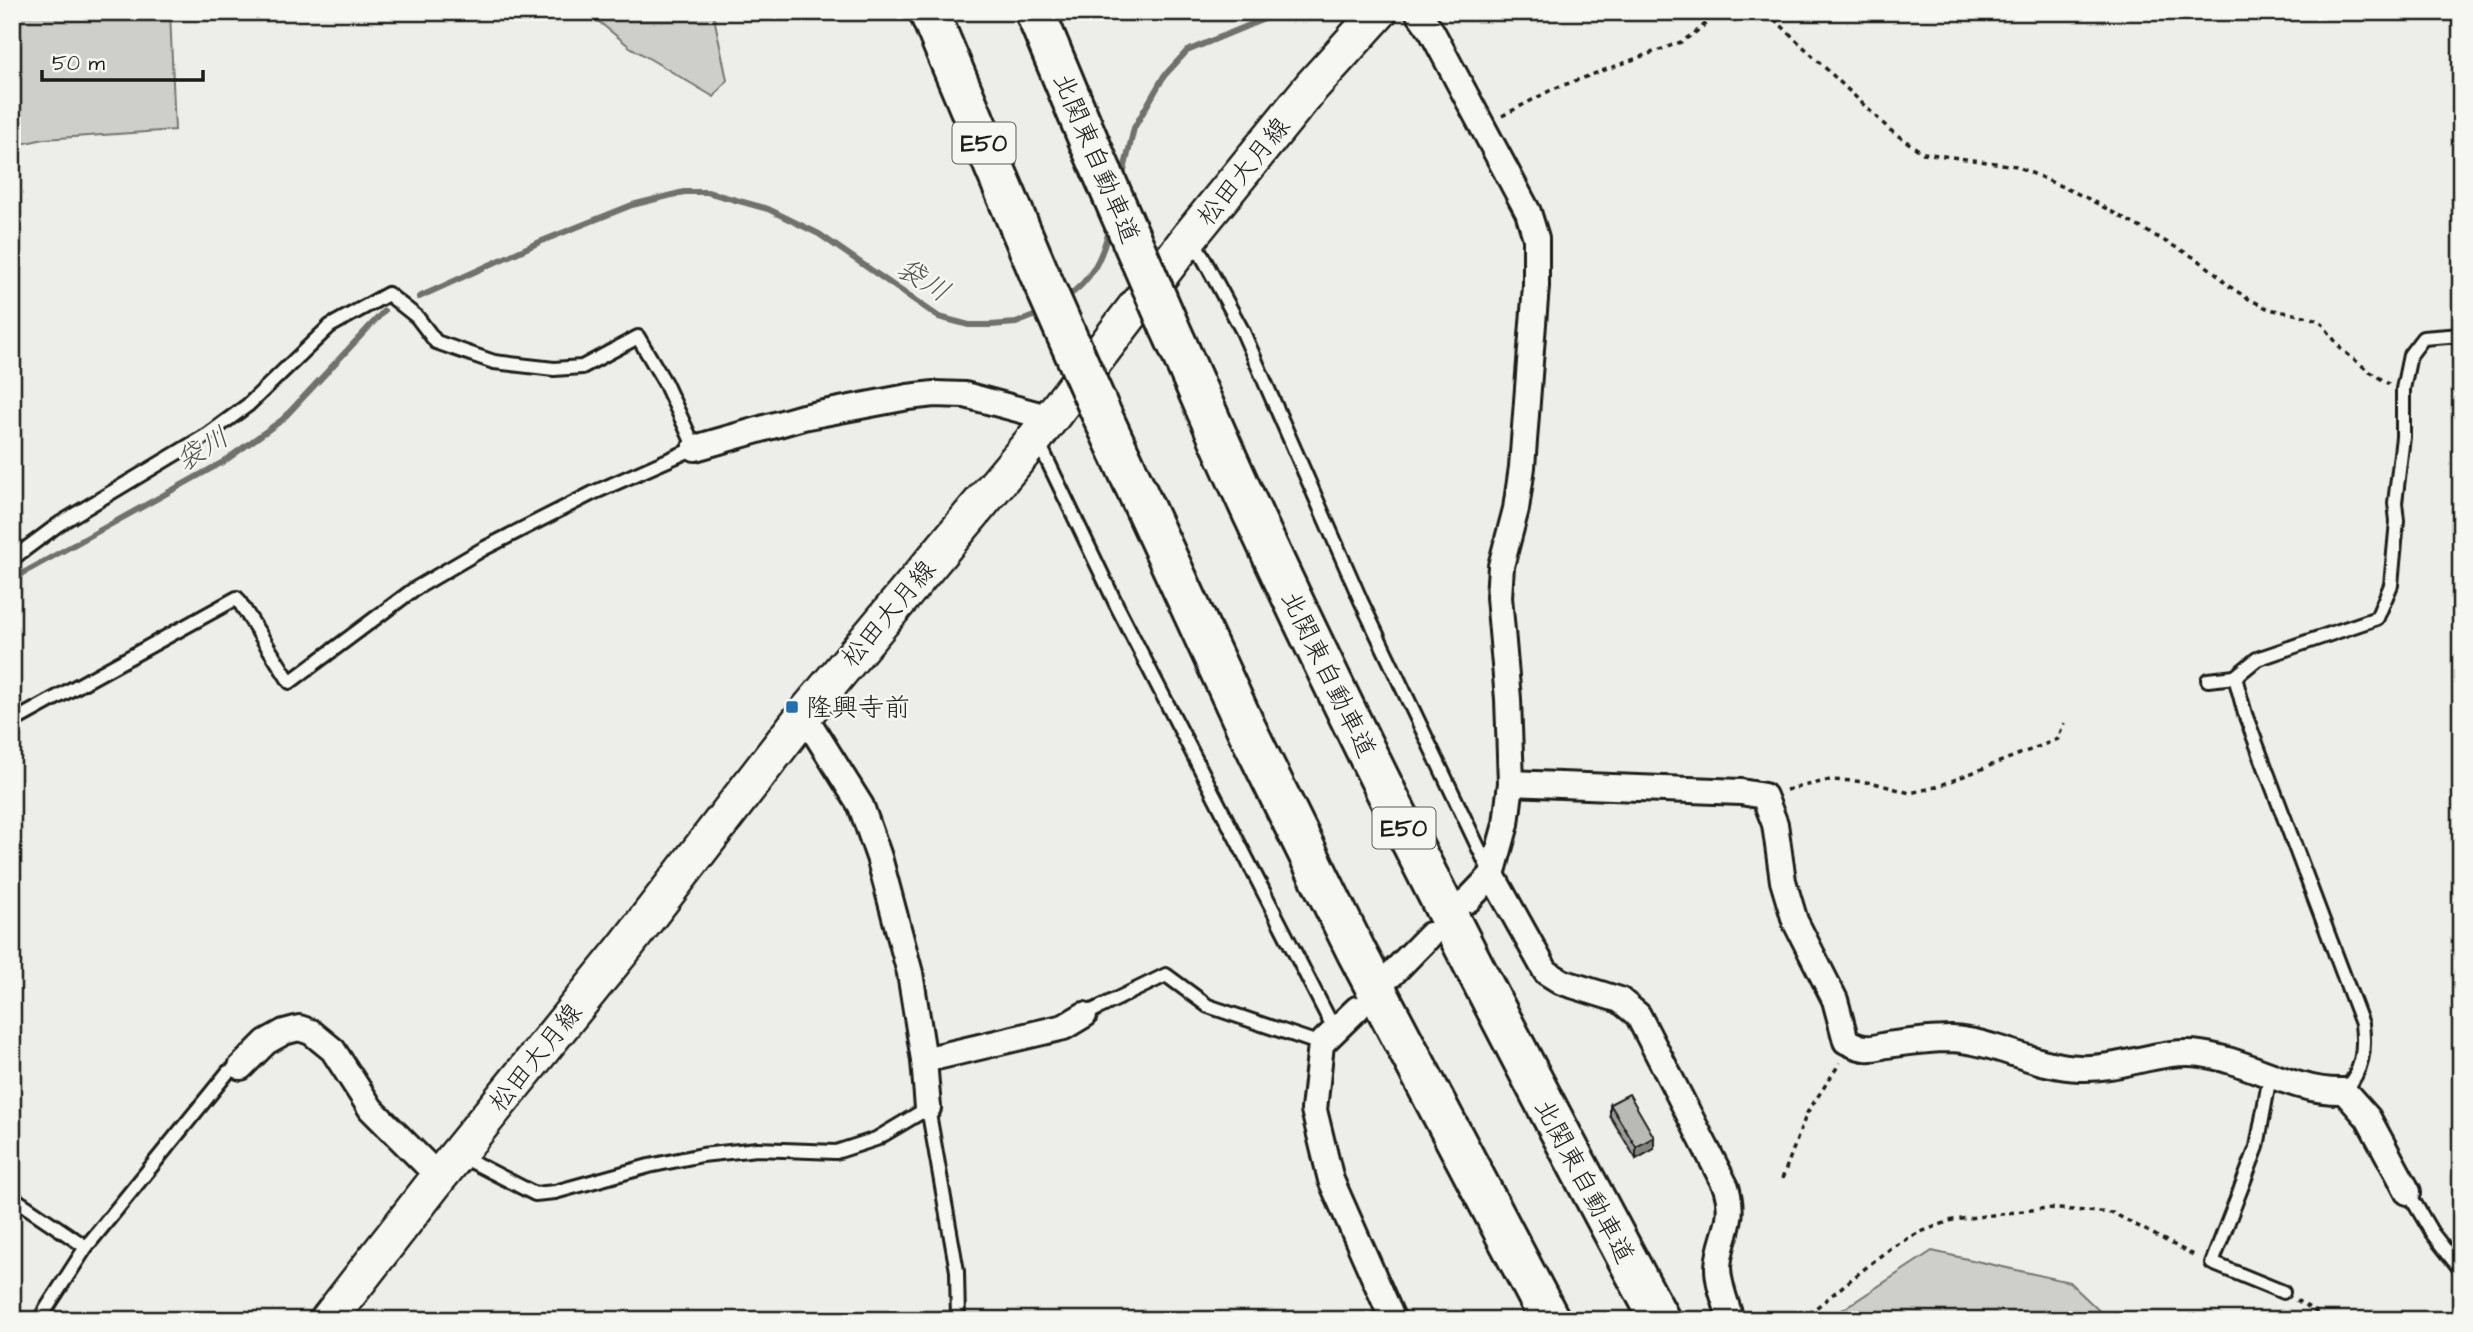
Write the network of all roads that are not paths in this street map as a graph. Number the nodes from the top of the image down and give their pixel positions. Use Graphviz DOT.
graph roads {
  1 [pos="929,12"];
  2 [pos="1035,12"];
  3 [pos="1379,12"];
  4 [pos="1418,12"];
  5 [pos="1191,235"];
  6 [pos="2461,335"];
  7 [pos="1043,428"];
  8 [pos="695,448"];
  9 [pos="12,559"];
  10 [pos="2235,677"];
  11 [pos="2208,680"];
  12 [pos="804,715"];
  13 [pos="12,722"];
  14 [pos="1511,783"];
  15 [pos="1492,875"];
  16 [pos="1468,900"];
  17 [pos="1430,935"];
  18 [pos="1391,975"];
  19 [pos="1357,1009"];
  20 [pos="1084,1015"];
  21 [pos="1328,1038"];
  22 [pos="924,1060"];
  23 [pos="241,1067"];
  24 [pos="2270,1076"];
  25 [pos="2344,1091"];
  26 [pos="928,1108"];
  27 [pos="448,1166"];
  28 [pos="2408,1192"];
  29 [pos="12,1197"];
  30 [pos="86,1247"];
  31 [pos="2461,1270"];
  32 [pos="2283,1292"];
  33 [pos="39,1320"];
  34 [pos="328,1320"];
  35 [pos="958,1320"];
  36 [pos="1393,1320"];
  37 [pos="1550,1320"];
  38 [pos="1660,1320"];
  39 [pos="1731,1320"];
  1 -- 37 [label="highway, E50, bridge"];
  2 -- 38 [label="highway, 北関東自動車道 / E50, bridge"];
  3 -- 5 [label="main road, 松田大月線"];
  4 -- 14 [label="street"];
  5 -- 7 [label="main road, 松田大月線"];
  5 -- 15 [label="lane"];
  6 -- 10 [label="lane"];
  7 -- 8 [label="street"];
  7 -- 12 [label="main road, 松田大月線"];
  7 -- 21 [label="lane"];
  8 -- 9 [label="lane"];
  8 -- 13 [label="lane"];
  10 -- 11 [label="lane"];
  10 -- 25 [label="lane"];
  12 -- 22 [label="street"];
  12 -- 27 [label="main road, 松田大月線"];
  14 -- 15 [label="street"];
  14 -- 24 [label="street"];
  15 -- 16 [label="street"];
  15 -- 39 [label="street"];
  17 -- 18 [label="street"];
  19 -- 21 [label="street"];
  20 -- 21 [label="lane"];
  20 -- 22 [label="street"];
  21 -- 36 [label="street"];
  22 -- 26 [label="street"];
  23 -- 27 [label="street"];
  23 -- 30 [label="lane"];
  24 -- 25 [label="street"];
  24 -- 32 [label="lane"];
  25 -- 28 [label="street"];
  26 -- 27 [label="lane"];
  26 -- 35 [label="lane"];
  27 -- 34 [label="main road, 松田大月線"];
  28 -- 31 [label="lane"];
  29 -- 30 [label="lane"];
  30 -- 33 [label="lane"];
}
